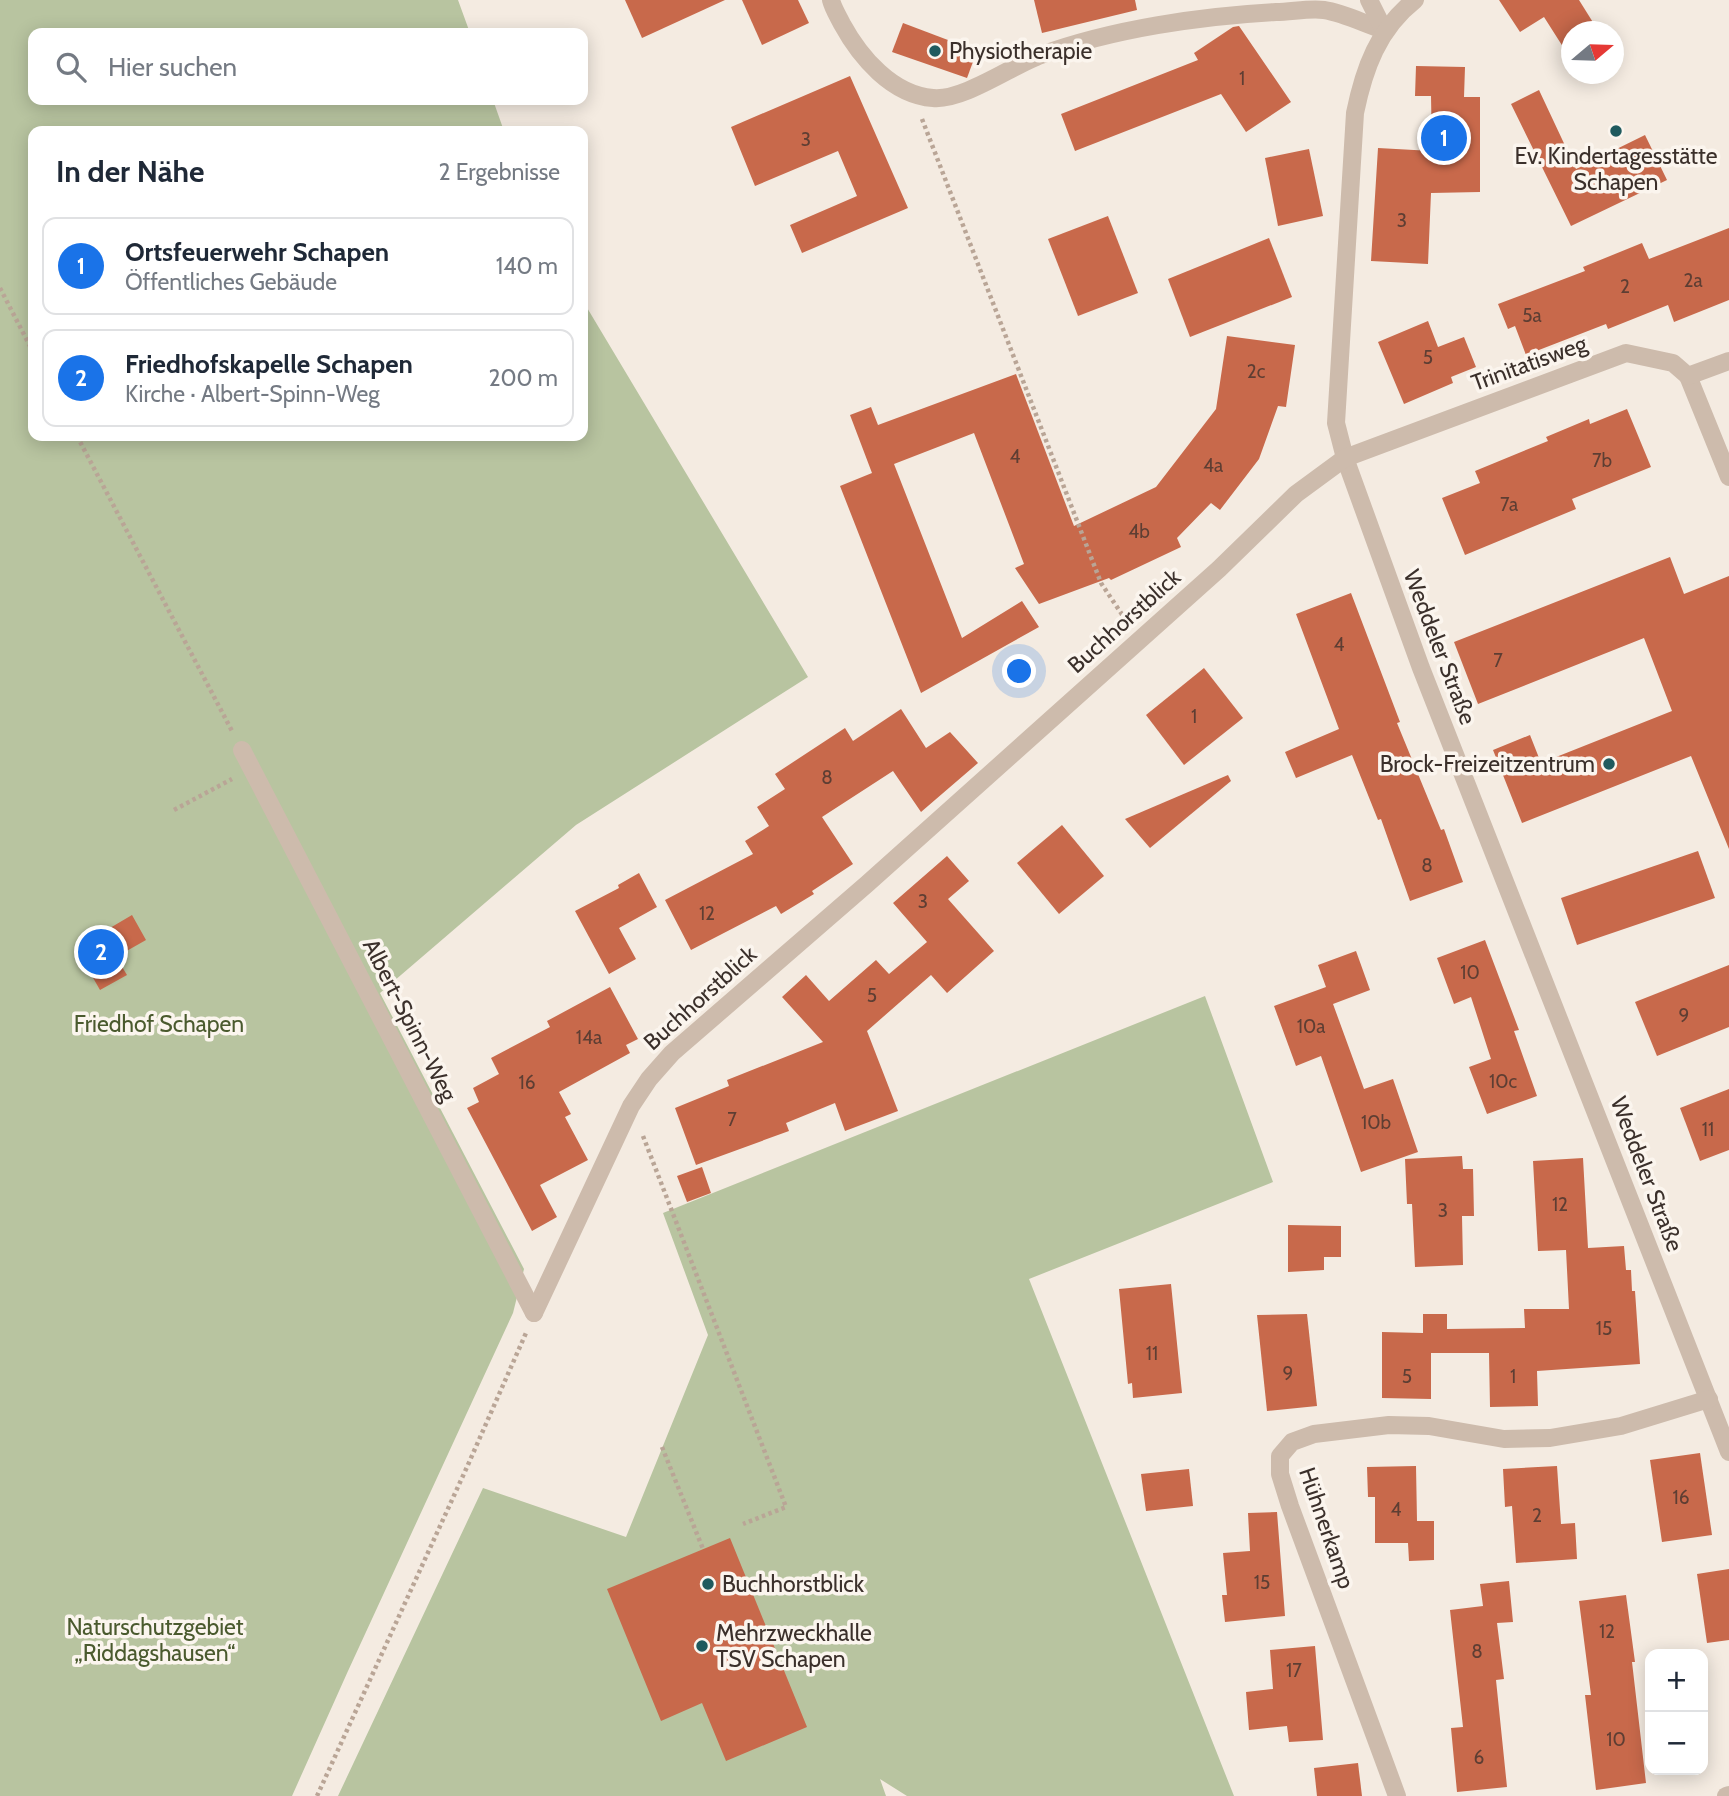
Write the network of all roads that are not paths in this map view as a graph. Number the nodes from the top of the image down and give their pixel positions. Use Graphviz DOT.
graph roads {
  1 [pos="831,0"];
  2 [pos="1369,0"];
  3 [pos="1415,0"];
  4 [pos="1384,30"];
  5 [pos="1729,360"];
  6 [pos="1688,376"];
  7 [pos="1345,458"];
  8 [pos="1729,477"];
  9 [pos="242,750"];
  10 [pos="534,1313"];
  11 [pos="1709,1399"];
  12 [pos="1729,1452"];
  13 [pos="1397,1796"];
  1 -- 4 [label="street"];
  2 -- 4 [label="street"];
  3 -- 4 [label="street"];
  4 -- 7 [label="street, Weddeler Straße"];
  5 -- 6 [label="street"];
  6 -- 7 [label="street, Trinitatisweg"];
  6 -- 8 [label="street"];
  7 -- 10 [label="street, Buchhorstblick"];
  7 -- 11 [label="street, Weddeler Straße"];
  9 -- 10 [label="street, Albert-Spinn-Weg"];
  11 -- 12 [label="street, Weddeler Straße"];
  11 -- 13 [label="street, Hühnerkamp"];
}
